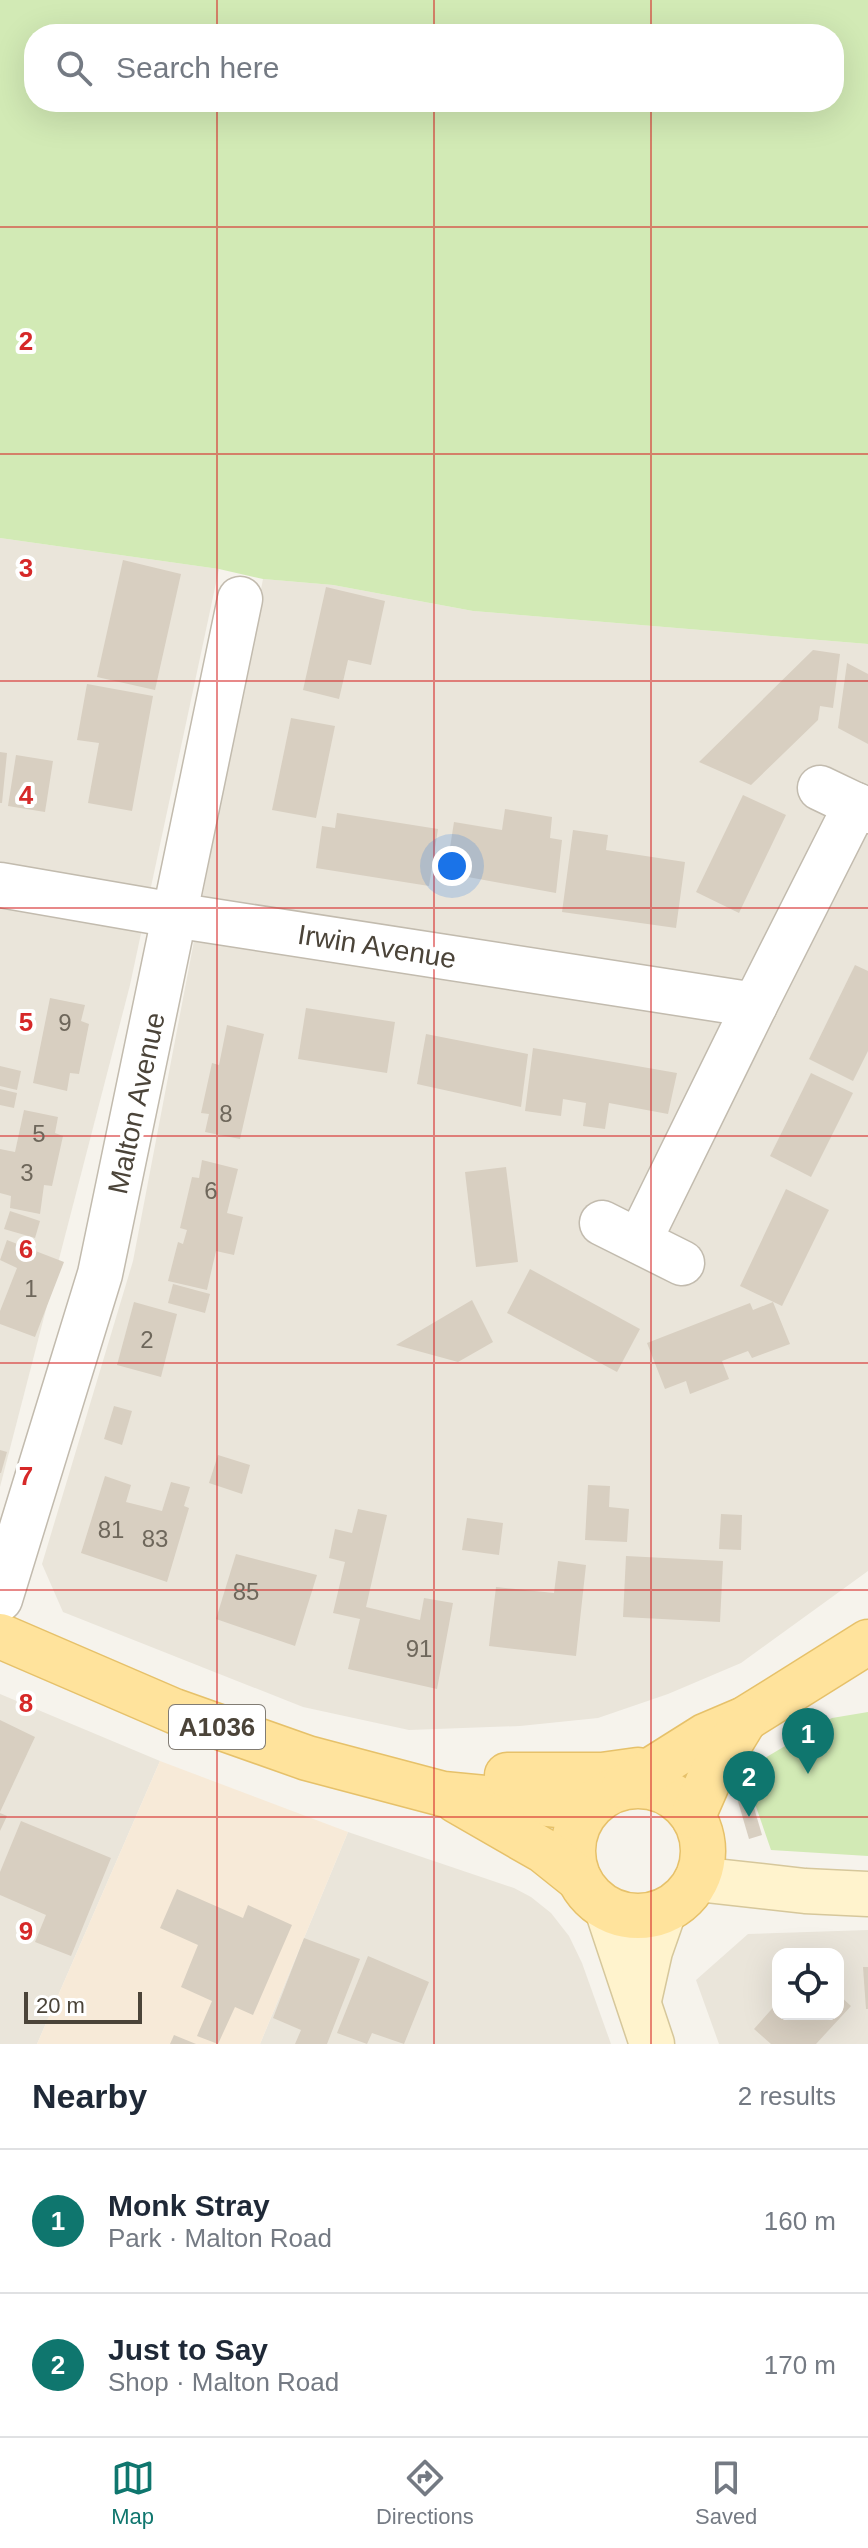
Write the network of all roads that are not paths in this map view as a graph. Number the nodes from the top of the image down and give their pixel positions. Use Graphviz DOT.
graph roads {
  1 [pos="240,599"];
  2 [pos="848,802"];
  3 [pos="0,885"];
  4 [pos="174,915"];
  5 [pos="755,1005"];
  6 [pos="682,1263"];
  7 [pos="0,1599"];
  8 [pos="0,1636"];
  9 [pos="868,1642"];
  10 [pos="745,1719"];
  11 [pos="624,1787"];
  12 [pos="443,1794"];
  13 [pos="693,1816"];
  14 [pos="697,1879"];
  15 [pos="593,1894"];
  16 [pos="868,1894"];
  17 [pos="664,1911"];
  18 [pos="639,2000"];
  19 [pos="652,2044"];
  1 -- 4 [label="street, Malton Avenue"];
  2 -- 5 [label="street"];
  3 -- 4 [label="street, Irwin Avenue"];
  4 -- 5 [label="street, Irwin Avenue"];
  4 -- 7 [label="street, Malton Avenue"];
  5 -- 6 [label="street"];
  8 -- 12 [label="main road, A1036"];
  9 -- 10 [label="main road, A1036"];
  10 -- 11 [label="main road, A1036"];
  10 -- 13 [label="main road, A1036"];
  11 -- 12 [label="main road, A1036"];
  11 -- 12 [label="main road, A1036"];
  11 -- 13 [label="main road, A1036"];
  11 -- 15 [label="main road"];
  12 -- 15 [label="main road, A1036"];
  13 -- 14 [label="main road"];
  14 -- 16 [label="street"];
  14 -- 17 [label="main road"];
  15 -- 17 [label="main road"];
  15 -- 18 [label="street"];
  17 -- 18 [label="street"];
  18 -- 19 [label="street"];
}
